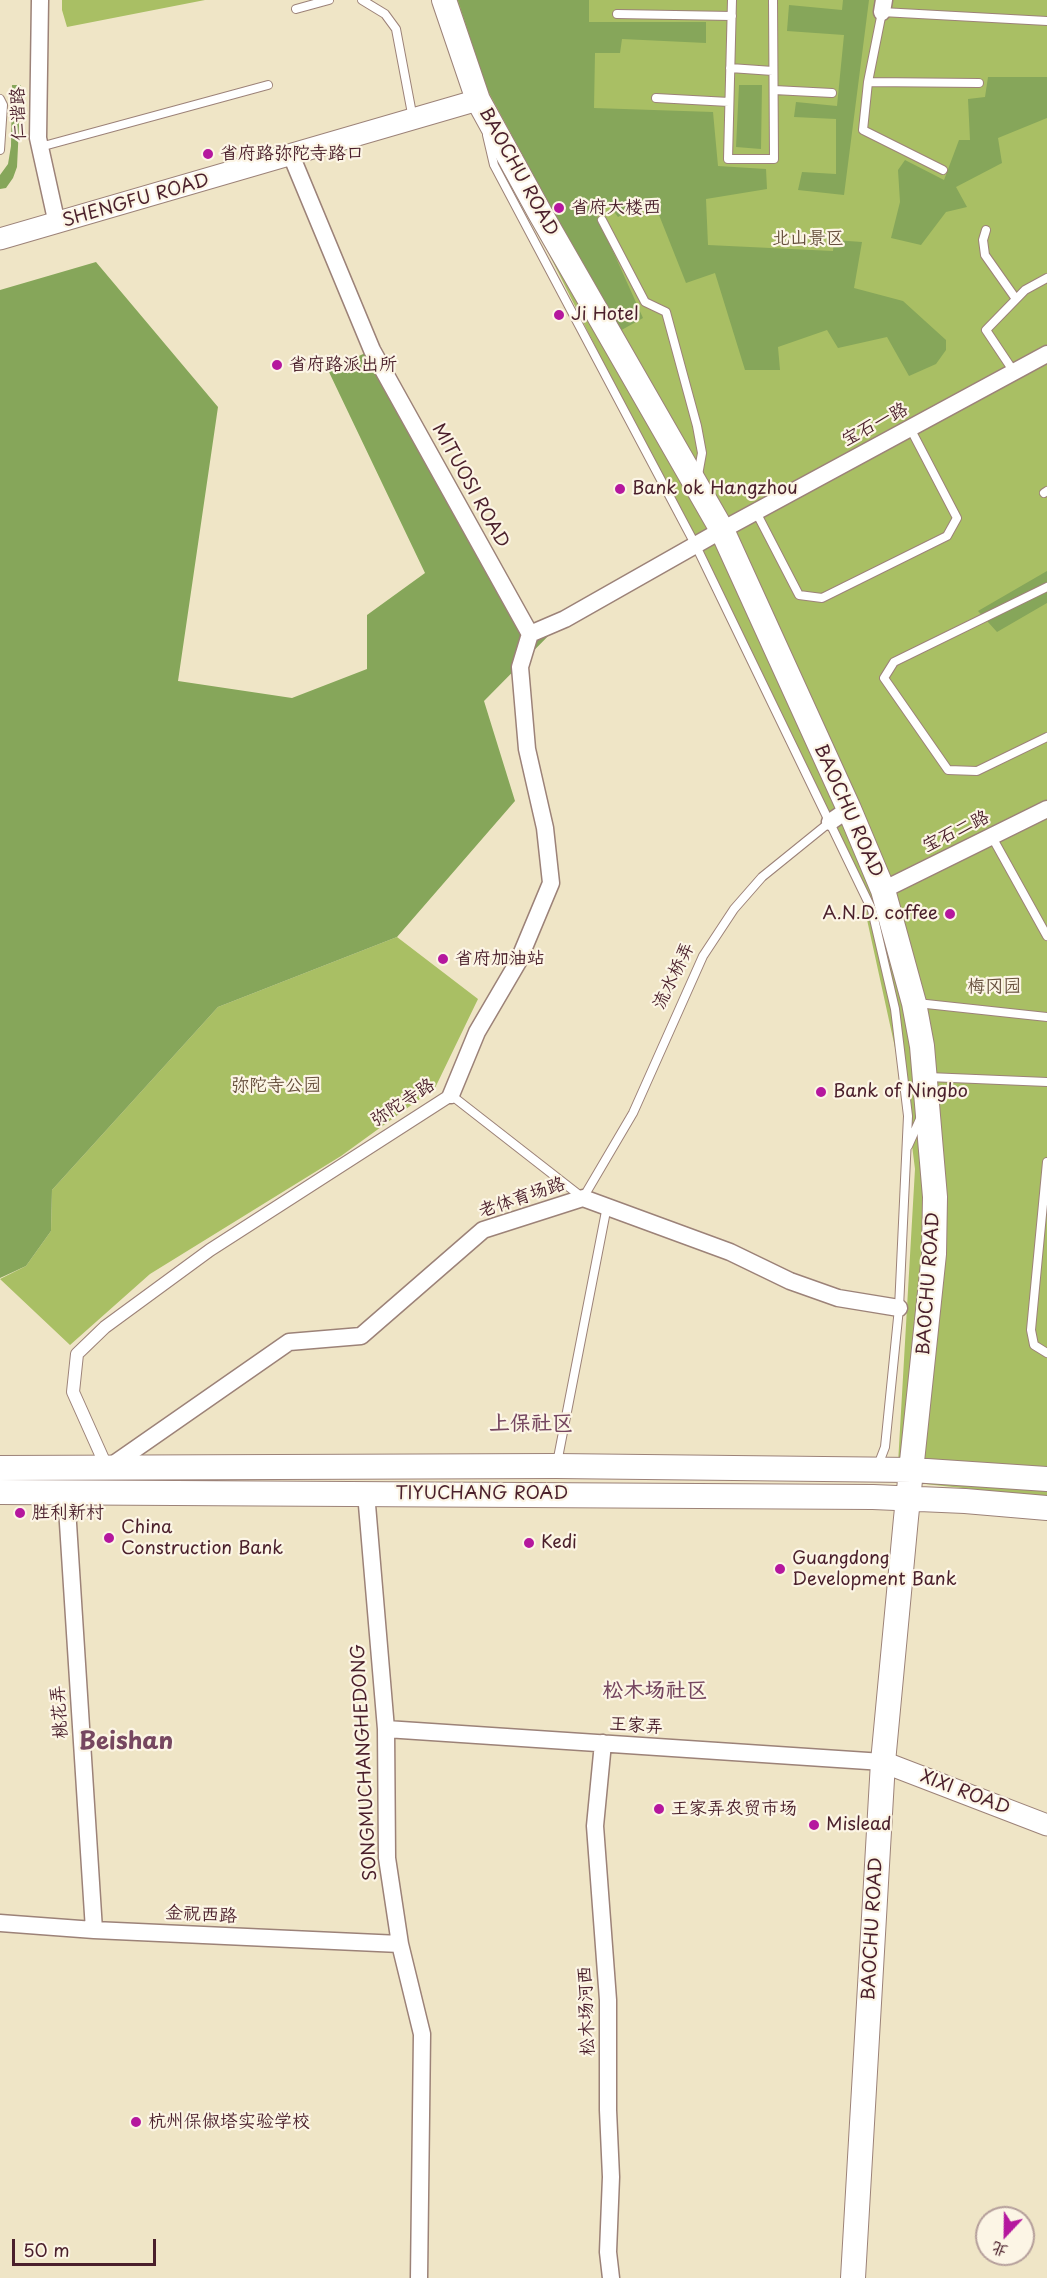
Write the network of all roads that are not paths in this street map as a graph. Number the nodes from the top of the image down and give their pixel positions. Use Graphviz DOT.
graph roads {
  1 [pos="40,0"];
  2 [pos="329,0"];
  3 [pos="362,0"];
  4 [pos="444,0"];
  5 [pos="732,0"];
  6 [pos="773,0"];
  7 [pos="883,6"];
  8 [pos="296,9"];
  9 [pos="617,14"];
  10 [pos="732,16"];
  11 [pos="1047,21"];
  12 [pos="730,68"];
  13 [pos="773,71"];
  14 [pos="868,82"];
  15 [pos="979,83"];
  16 [pos="268,85"];
  17 [pos="774,90"];
  18 [pos="832,93"];
  19 [pos="656,98"];
  20 [pos="0,99"];
  21 [pos="478,100"];
  22 [pos="729,102"];
  23 [pos="413,119"];
  24 [pos="40,147"];
  25 [pos="0,150"];
  26 [pos="291,155"];
  27 [pos="943,170"];
  28 [pos="602,220"];
  29 [pos="57,224"];
  30 [pos="986,230"];
  31 [pos="0,239"];
  32 [pos="1047,278"];
  33 [pos="1016,299"];
  34 [pos="1047,354"];
  35 [pos="1014,372"];
  36 [pos="910,428"];
  37 [pos="696,485"];
  38 [pos="756,512"];
  39 [pos="722,530"];
  40 [pos="696,546"];
  41 [pos="1047,587"];
  42 [pos="530,634"];
  43 [pos="1047,737"];
  44 [pos="1047,809"];
  45 [pos="839,815"];
  46 [pos="992,837"];
  47 [pos="883,890"];
  48 [pos="1047,936"];
  49 [pos="914,1003"];
  50 [pos="1047,1017"];
  51 [pos="925,1077"];
  52 [pos="1047,1082"];
  53 [pos="451,1095"];
  54 [pos="928,1103"];
  55 [pos="906,1150"];
  56 [pos="1047,1162"];
  57 [pos="583,1198"];
  58 [pos="607,1206"];
  59 [pos="1042,1251"];
  60 [pos="899,1308"];
  61 [pos="1047,1353"];
  62 [pos="556,1466"];
  63 [pos="0,1468"];
  64 [pos="107,1468"];
  65 [pos="876,1470"];
  66 [pos="912,1470"];
  67 [pos="1047,1479"];
  68 [pos="0,1492"];
  69 [pos="66,1492"];
  70 [pos="366,1493"];
  71 [pos="908,1499"];
  72 [pos="1047,1508"];
  73 [pos="386,1729"];
  74 [pos="603,1743"];
  75 [pos="883,1762"];
  76 [pos="1047,1825"];
  77 [pos="0,1923"];
  78 [pos="94,1930"];
  79 [pos="400,1944"];
  80 [pos="419,2278"];
  81 [pos="611,2278"];
  82 [pos="853,2278"];
  1 -- 24 [label="street, 仁谐路"];
  2 -- 8 [label="lane"];
  3 -- 23 [label="lane"];
  4 -- 21 [label="main road, BAOCHU ROAD"];
  5 -- 10 [label="lane"];
  6 -- 13 [label="lane"];
  7 -- 11 [label="lane"];
  7 -- 14 [label="lane"];
  9 -- 10 [label="lane"];
  10 -- 12 [label="lane"];
  12 -- 13 [label="lane"];
  12 -- 22 [label="lane"];
  13 -- 17 [label="lane"];
  14 -- 15 [label="lane"];
  14 -- 27 [label="lane"];
  16 -- 24 [label="lane"];
  17 -- 18 [label="lane"];
  17 -- 22 [label="lane"];
  19 -- 22 [label="lane"];
  20 -- 25 [label="lane"];
  21 -- 23 [label="street, SHENGFU ROAD"];
  21 -- 37 [label="main road, BAOCHU ROAD"];
  21 -- 40 [label="lane"];
  23 -- 26 [label="street, SHENGFU ROAD"];
  24 -- 29 [label="street, 仁谐路"];
  26 -- 29 [label="street, SHENGFU ROAD"];
  26 -- 42 [label="street, MITUOSI ROAD"];
  28 -- 37 [label="lane"];
  29 -- 31 [label="street, SHENGFU ROAD"];
  30 -- 33 [label="lane"];
  32 -- 33 [label="lane"];
  33 -- 35 [label="lane"];
  34 -- 35 [label="street, 宝石一路"];
  35 -- 36 [label="street, 宝石一路"];
  36 -- 38 [label="street, 宝石一路"];
  36 -- 38 [label="lane"];
  37 -- 39 [label="main road, BAOCHU ROAD"];
  38 -- 39 [label="street, 宝石一路"];
  39 -- 40 [label="street"];
  39 -- 45 [label="main road, BAOCHU ROAD"];
  40 -- 42 [label="street"];
  40 -- 45 [label="lane"];
  41 -- 43 [label="lane"];
  42 -- 53 [label="street, 弥陀寺路"];
  44 -- 46 [label="street, 宝石二路"];
  45 -- 47 [label="main road, BAOCHU ROAD"];
  45 -- 55 [label="lane"];
  45 -- 57 [label="lane, 流水桥弄"];
  46 -- 47 [label="street, 宝石二路"];
  46 -- 48 [label="lane"];
  47 -- 49 [label="main road, BAOCHU ROAD"];
  49 -- 50 [label="lane"];
  49 -- 51 [label="main road, BAOCHU ROAD"];
  51 -- 52 [label="lane"];
  51 -- 54 [label="main road, BAOCHU ROAD"];
  53 -- 57 [label="lane"];
  53 -- 64 [label="street, 弥陀寺路"];
  54 -- 55 [label="lane"];
  54 -- 66 [label="main road, BAOCHU ROAD"];
  55 -- 60 [label="lane"];
  56 -- 59 [label="lane"];
  57 -- 58 [label="street, 老体育场路"];
  57 -- 64 [label="street, 老体育场路"];
  58 -- 60 [label="street, 老体育场路"];
  58 -- 62 [label="lane"];
  59 -- 61 [label="lane"];
  60 -- 65 [label="lane"];
  62 -- 64 [label="main road, TIYUCHANG ROAD"];
  62 -- 65 [label="main road, TIYUCHANG ROAD"];
  63 -- 64 [label="main road, TIYUCHANG ROAD"];
  65 -- 66 [label="main road, TIYUCHANG ROAD"];
  66 -- 67 [label="main road, TIYUCHANG ROAD"];
  66 -- 71 [label="main road, BAOCHU ROAD"];
  68 -- 69 [label="main road, TIYUCHANG ROAD"];
  69 -- 70 [label="main road, TIYUCHANG ROAD"];
  69 -- 78 [label="street, 桃花弄"];
  70 -- 71 [label="main road, TIYUCHANG ROAD"];
  70 -- 73 [label="street, SONGMUCHANGHEDONG"];
  71 -- 72 [label="main road, TIYUCHANG ROAD"];
  71 -- 75 [label="main road, BAOCHU ROAD"];
  73 -- 74 [label="street, 王家弄"];
  73 -- 79 [label="street, SONGMUCHANGHEDONG"];
  74 -- 75 [label="street, 王家弄"];
  74 -- 81 [label="street, 松木场河西"];
  75 -- 76 [label="street, XIXI ROAD"];
  75 -- 82 [label="main road, BAOCHU ROAD"];
  77 -- 78 [label="street, 金祝西路"];
  78 -- 79 [label="street, 金祝西路"];
  79 -- 80 [label="street, SONGMUCHANGHEDONG"];
}
